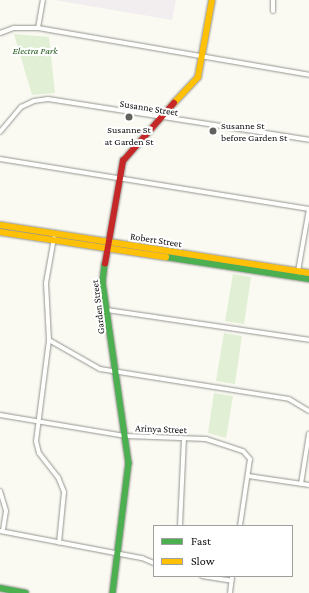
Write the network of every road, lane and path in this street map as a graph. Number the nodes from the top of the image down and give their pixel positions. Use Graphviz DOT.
graph roads {
  1 [pos="43,0"];
  2 [pos="212,0"];
  3 [pos="273,0"];
  4 [pos="273,11"];
  5 [pos="38,28"];
  6 [pos="0,33"];
  7 [pos="202,56"];
  8 [pos="309,75"];
  9 [pos="161,118"];
  10 [pos="0,132"];
  11 [pos="309,140"];
  12 [pos="0,159"];
  13 [pos="119,179"];
  14 [pos="309,209"];
  15 [pos="0,225"];
  16 [pos="0,232"];
  17 [pos="54,234"];
  18 [pos="53,241"];
  19 [pos="108,242"];
  20 [pos="107,249"];
  21 [pos="309,273"];
  22 [pos="297,274"];
  23 [pos="309,279"];
  24 [pos="107,310"];
  25 [pos="49,340"];
  26 [pos="309,340"];
  27 [pos="116,372"];
  28 [pos="309,411"];
  29 [pos="0,415"];
  30 [pos="37,422"];
  31 [pos="309,434"];
  32 [pos="126,436"];
  33 [pos="184,439"];
  34 [pos="248,476"];
  35 [pos="301,484"];
  36 [pos="309,485"];
  37 [pos="0,491"];
  38 [pos="180,525"];
  39 [pos="240,525"];
  40 [pos="2,531"];
  41 [pos="58,543"];
  42 [pos="116,555"];
  43 [pos="153,563"];
  44 [pos="217,577"];
  45 [pos="232,578"];
  46 [pos="0,588"];
  47 [pos="26,593"];
  48 [pos="113,593"];
  49 [pos="230,593"];
  1 -- 5 [label="street"];
  2 -- 7 [label="street, Garden Street"];
  3 -- 4 [label="street"];
  5 -- 6 [label="street"];
  5 -- 7 [label="street"];
  7 -- 8 [label="street"];
  7 -- 9 [label="street, Garden Street"];
  9 -- 10 [label="street, Susanne Street"];
  9 -- 11 [label="street, Susanne Street"];
  9 -- 13 [label="street, Garden Street"];
  12 -- 13 [label="street"];
  13 -- 14 [label="street"];
  13 -- 19 [label="street, Garden Street"];
  14 -- 22 [label="street"];
  15 -- 17 [label="street, Robert Street"];
  16 -- 18 [label="street, Robert Street"];
  17 -- 18 [label="street"];
  17 -- 19 [label="street, Robert Street"];
  18 -- 20 [label="street, Robert Street"];
  18 -- 25 [label="street"];
  19 -- 20 [label="street, Garden Street"];
  19 -- 22 [label="street, Robert Street"];
  20 -- 22 [label="street, Robert Street"];
  20 -- 24 [label="street, Garden Street"];
  21 -- 22 [label="street, Robert Street"];
  22 -- 23 [label="street, Robert Street"];
  24 -- 26 [label="street"];
  24 -- 27 [label="street, Garden Street"];
  25 -- 27 [label="street"];
  25 -- 30 [label="street"];
  27 -- 28 [label="street"];
  27 -- 32 [label="street, Garden Street"];
  29 -- 30 [label="street, Arinya Street"];
  30 -- 32 [label="street, Arinya Street"];
  30 -- 41 [label="street"];
  31 -- 35 [label="street"];
  32 -- 33 [label="street, Arinya Street"];
  32 -- 42 [label="street, Garden Street"];
  33 -- 34 [label="street, Arinya Street"];
  33 -- 38 [label="street"];
  34 -- 35 [label="street"];
  34 -- 39 [label="street, Arinya Street"];
  35 -- 36 [label="street"];
  37 -- 40 [label="street"];
  40 -- 41 [label="street"];
  41 -- 42 [label="street"];
  42 -- 43 [label="street"];
  42 -- 48 [label="street, Garden Street"];
  44 -- 45 [label="street"];
  45 -- 49 [label="street"];
  46 -- 47 [label="street"];
}
